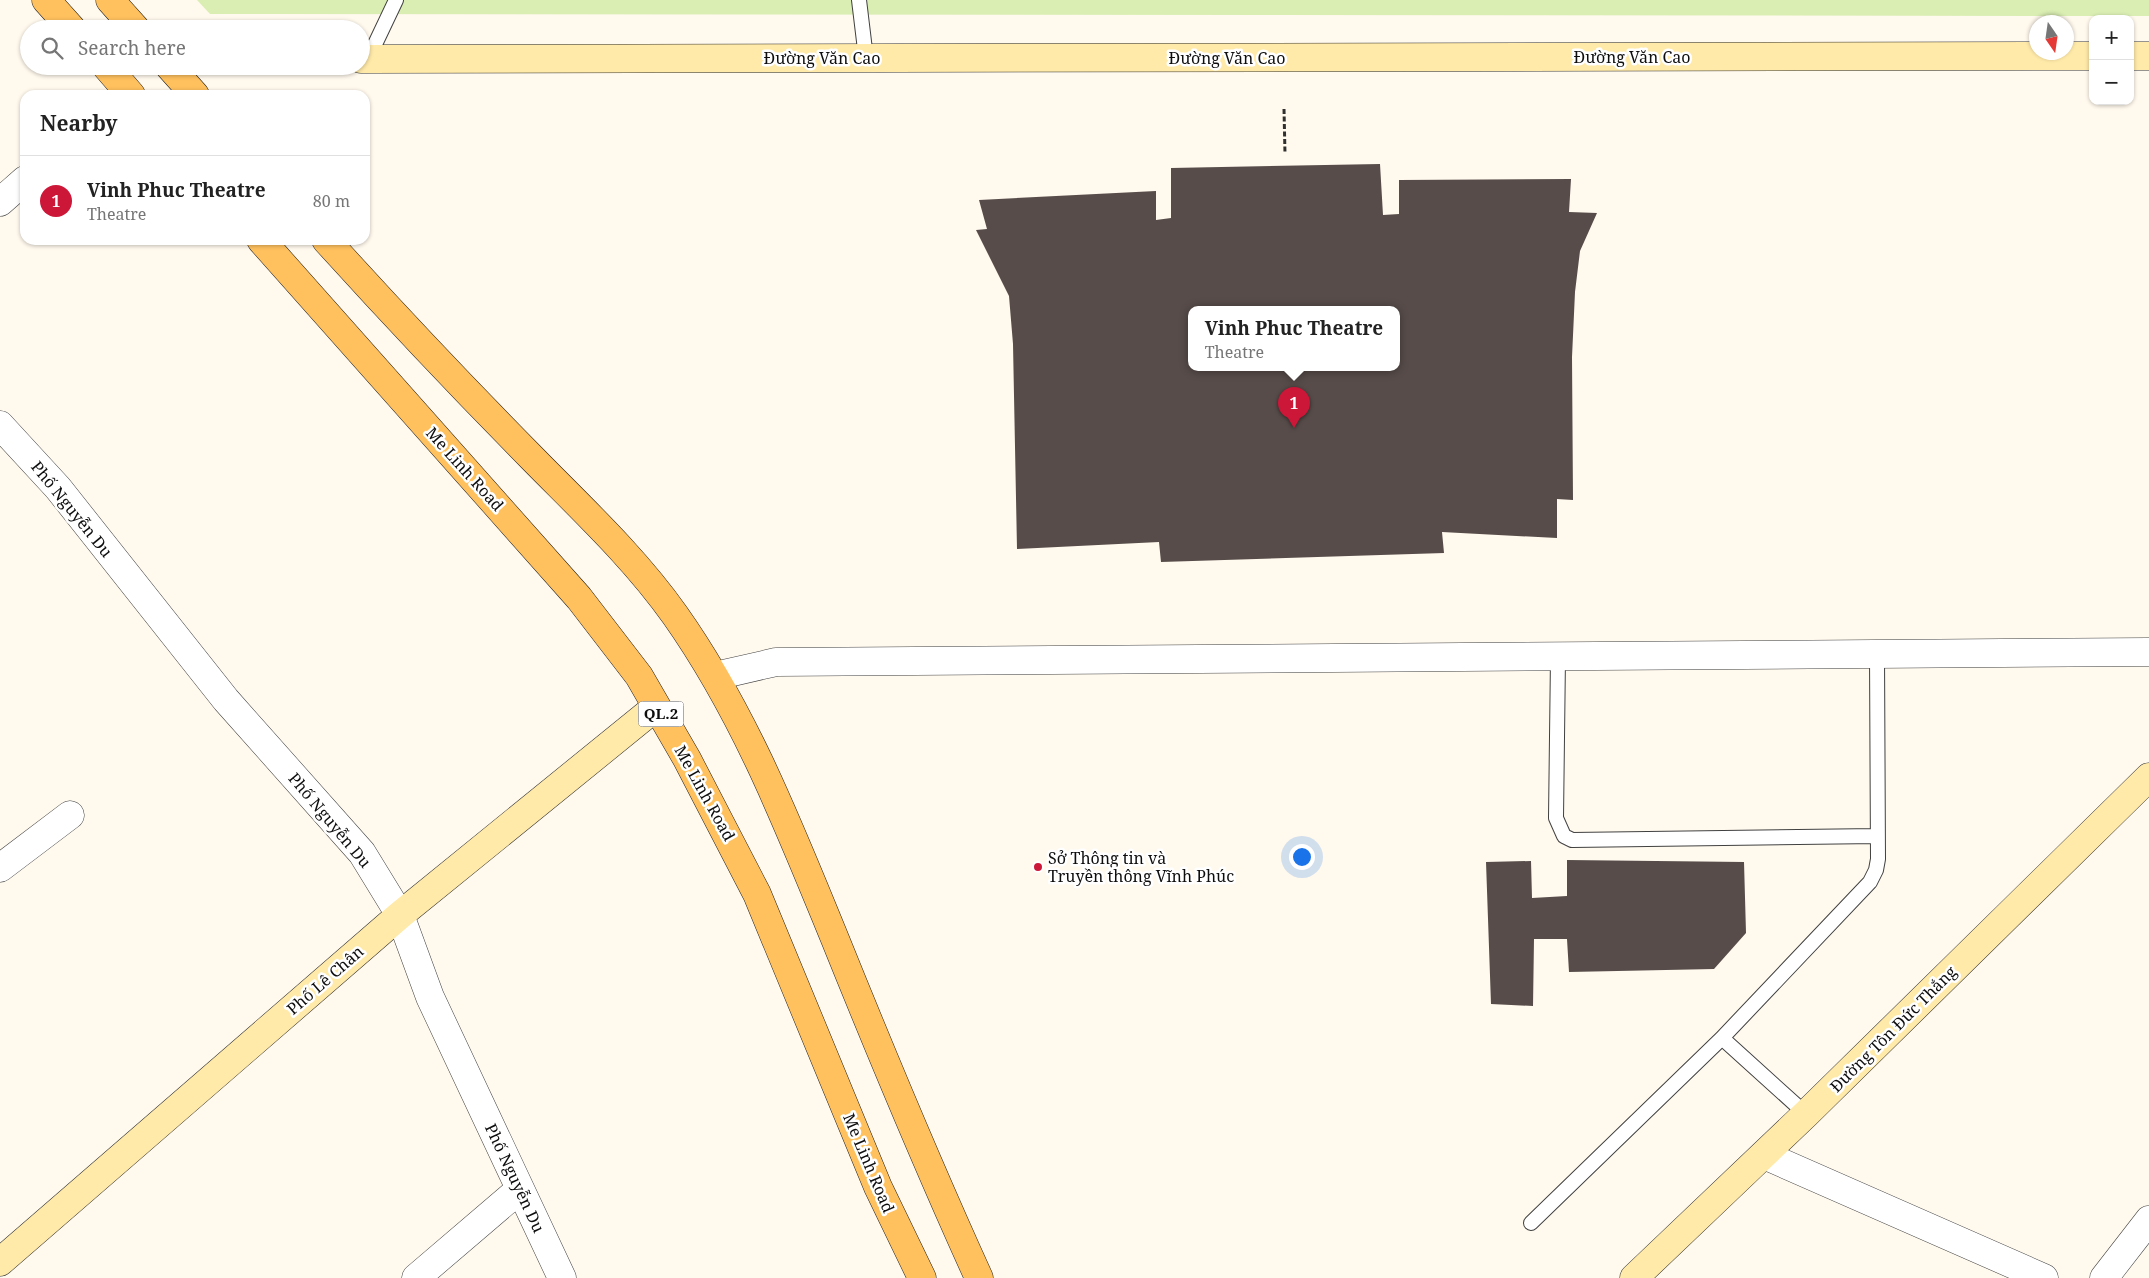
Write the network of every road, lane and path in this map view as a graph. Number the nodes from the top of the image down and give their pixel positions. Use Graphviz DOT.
graph roads {
  1 [pos="46,0"];
  2 [pos="110,0"];
  3 [pos="396,0"];
  4 [pos="859,0"];
  5 [pos="64,20"];
  6 [pos="128,20"];
  7 [pos="370,49"];
  8 [pos="2089,56"];
  9 [pos="2134,56"];
  10 [pos="2149,56"];
  11 [pos="866,58"];
  12 [pos="370,59"];
  13 [pos="113,75"];
  14 [pos="178,75"];
  15 [pos="124,90"];
  16 [pos="191,90"];
  17 [pos="1284,109"];
  18 [pos="1285,154"];
  19 [pos="20,184"];
  20 [pos="0,202"];
  21 [pos="265,245"];
  22 [pos="330,245"];
  23 [pos="0,425"];
  24 [pos="2149,652"];
  25 [pos="1877,655"];
  26 [pos="1558,657"];
  27 [pos="715,676"];
  28 [pos="656,707"];
  29 [pos="2149,777"];
  30 [pos="70,815"];
  31 [pos="1877,836"];
  32 [pos="0,868"];
  33 [pos="400,915"];
  34 [pos="1722,1038"];
  35 [pos="1806,1114"];
  36 [pos="1764,1155"];
  37 [pos="520,1189"];
  38 [pos="2149,1220"];
  39 [pos="1532,1223"];
  40 [pos="0,1262"];
  41 [pos="416,1278"];
  42 [pos="562,1278"];
  43 [pos="922,1278"];
  44 [pos="979,1278"];
  45 [pos="1634,1278"];
  46 [pos="2044,1278"];
  47 [pos="2104,1278"];
  1 -- 5 [label="main road"];
  2 -- 6 [label="main road"];
  3 -- 7 [label="lane"];
  4 -- 11 [label="lane"];
  8 -- 11 [label="street, Đường Văn Cao"];
  9 -- 10 [label="street"];
  11 -- 12 [label="street, Đường Văn Cao"];
  13 -- 15 [label="main road"];
  14 -- 16 [label="main road"];
  17 -- 18 [label="path"];
  19 -- 20 [label="street"];
  21 -- 28 [label="main road, Me Linh Road / QL.2"];
  22 -- 27 [label="main road"];
  23 -- 33 [label="street, Phố Nguyễn Du"];
  24 -- 25 [label="street"];
  25 -- 26 [label="street"];
  25 -- 31 [label="lane"];
  26 -- 27 [label="street"];
  26 -- 31 [label="lane"];
  27 -- 44 [label="main road"];
  28 -- 33 [label="street, Phố Lê Chân"];
  28 -- 43 [label="main road, Me Linh Road / QL.2"];
  29 -- 35 [label="street, Đường Tôn Đức Thắng"];
  30 -- 32 [label="street"];
  31 -- 34 [label="lane"];
  33 -- 37 [label="street, Phố Nguyễn Du"];
  33 -- 40 [label="street, Phố Lê Chân"];
  34 -- 35 [label="lane"];
  34 -- 39 [label="lane"];
  35 -- 36 [label="street, Đường Tôn Đức Thắng"];
  36 -- 45 [label="street, Đường Tôn Đức Thắng"];
  36 -- 46 [label="street"];
  37 -- 41 [label="street"];
  37 -- 42 [label="street, Phố Nguyễn Du"];
  38 -- 47 [label="street"];
}
